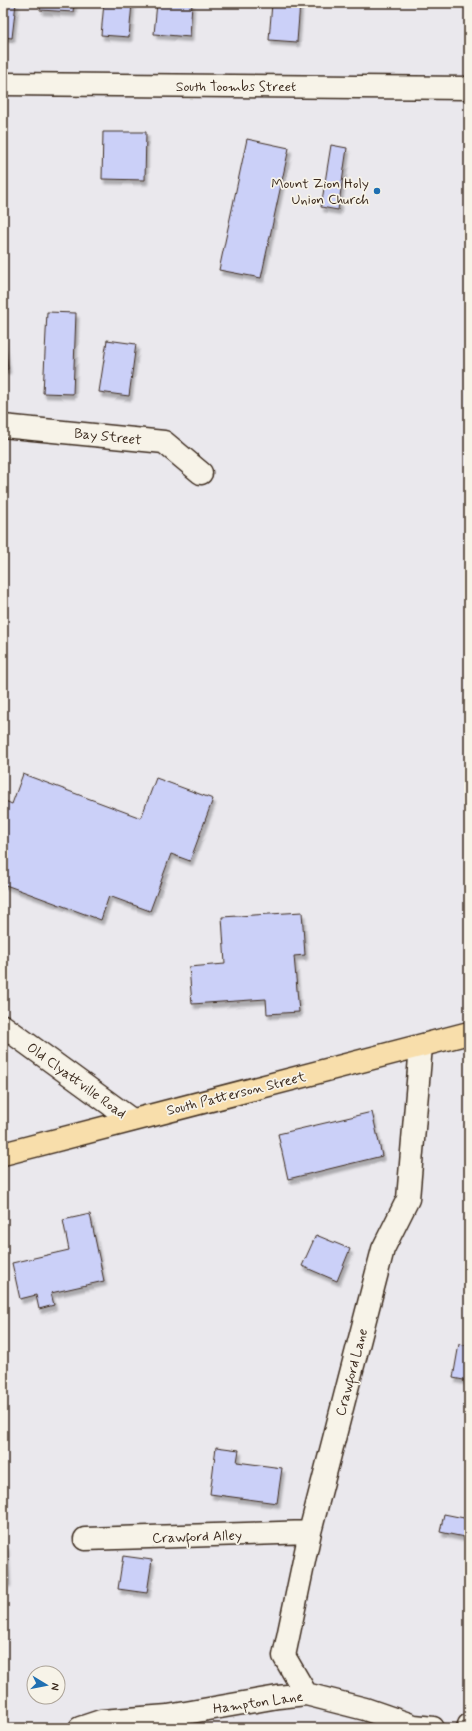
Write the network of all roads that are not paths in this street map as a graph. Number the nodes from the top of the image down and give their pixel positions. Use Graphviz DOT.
graph roads {
  1 [pos="3,84"];
  2 [pos="469,88"];
  3 [pos="3,426"];
  4 [pos="201,474"];
  5 [pos="3,1026"];
  6 [pos="469,1033"];
  7 [pos="421,1046"];
  8 [pos="132,1120"];
  9 [pos="3,1154"];
  10 [pos="310,1532"];
  11 [pos="85,1539"];
  12 [pos="306,1694"];
  13 [pos="469,1725"];
  14 [pos="80,1728"];
  15 [pos="433,1728"];
  16 [pos="468,1728"];
  1 -- 2 [label="street, South Toombs Street"];
  3 -- 4 [label="street, Bay Street"];
  5 -- 8 [label="street, Old Clyattville Road"];
  6 -- 7 [label="main road, South Patterson Street"];
  7 -- 8 [label="main road, South Patterson Street"];
  7 -- 10 [label="street, Crawford Lane"];
  8 -- 9 [label="main road, South Patterson Street"];
  10 -- 11 [label="street, Crawford Alley"];
  10 -- 12 [label="street, Crawford Lane"];
  12 -- 14 [label="street, Hampton Lane"];
  12 -- 15 [label="street, Hampton Lane"];
  13 -- 16 [label="street"];
}
